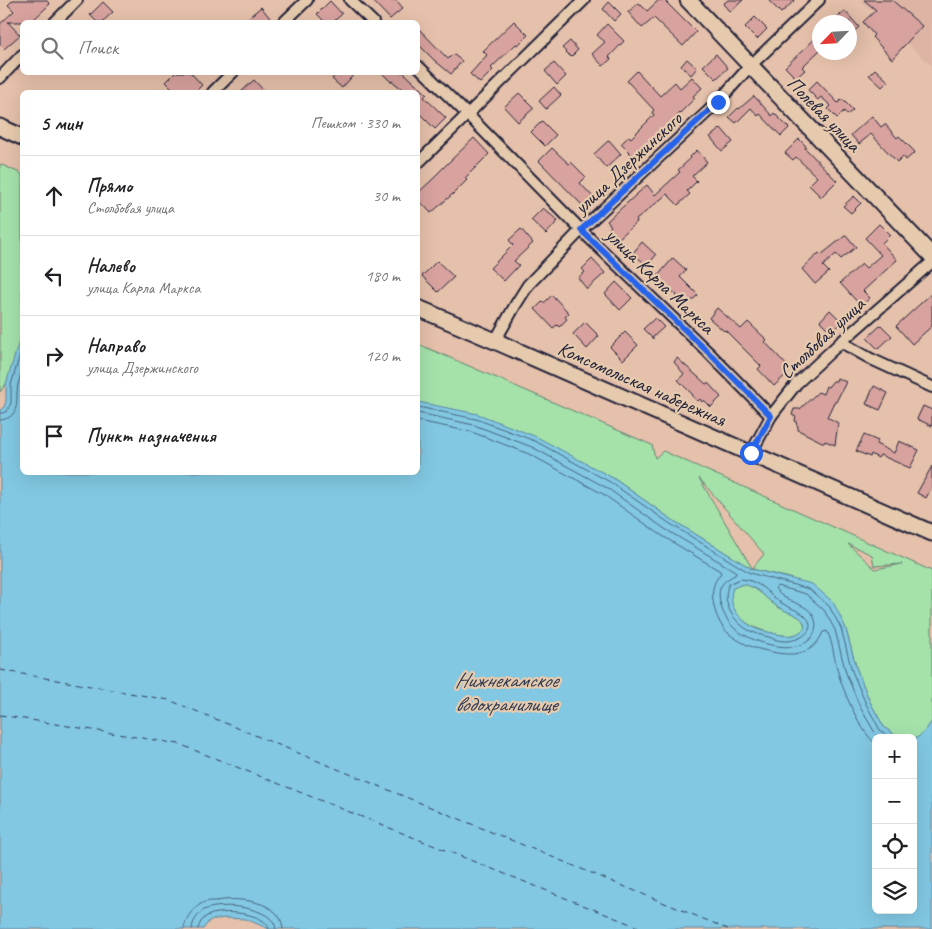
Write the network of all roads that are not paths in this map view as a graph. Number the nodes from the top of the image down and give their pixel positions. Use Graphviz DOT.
graph roads {
  1 [pos="77,0"];
  2 [pos="307,0"];
  3 [pos="350,0"];
  4 [pos="584,0"];
  5 [pos="688,0"];
  6 [pos="819,0"];
  7 [pos="57,20"];
  8 [pos="286,20"];
  9 [pos="371,20"];
  10 [pos="20,57"];
  11 [pos="750,66"];
  12 [pos="420,68"];
  13 [pos="230,75"];
  14 [pos="0,78"];
  15 [pos="215,90"];
  16 [pos="468,115"];
  17 [pos="0,127"];
  18 [pos="20,136"];
  19 [pos="420,161"];
  20 [pos="581,230"];
  21 [pos="932,256"];
  22 [pos="932,262"];
  23 [pos="420,309"];
  24 [pos="495,340"];
  25 [pos="841,342"];
  26 [pos="932,387"];
  27 [pos="771,416"];
  28 [pos="751,453"];
  29 [pos="932,533"];
  1 -- 7 [label="street"];
  2 -- 8 [label="street"];
  3 -- 9 [label="street"];
  4 -- 16 [label="street"];
  5 -- 11 [label="street, Полевая улица"];
  6 -- 11 [label="street, улица Дзержинского"];
  10 -- 14 [label="street"];
  11 -- 20 [label="street, улица Дзержинского"];
  11 -- 21 [label="street, Полевая улица"];
  12 -- 16 [label="street, улица Карла Маркса"];
  13 -- 15 [label="street"];
  16 -- 19 [label="street"];
  16 -- 20 [label="street, улица Карла Маркса"];
  17 -- 18 [label="street"];
  20 -- 24 [label="street, улица Дзержинского"];
  20 -- 27 [label="street, улица Карла Маркса"];
  22 -- 25 [label="street, Столбовая улица"];
  23 -- 24 [label="street, Комсомольская набережная"];
  24 -- 28 [label="street, Комсомольская набережная"];
  25 -- 26 [label="street"];
  25 -- 27 [label="street, Столбовая улица"];
  27 -- 28 [label="street, Столбовая улица"];
  28 -- 29 [label="street, Комсомольская набережная"];
}
